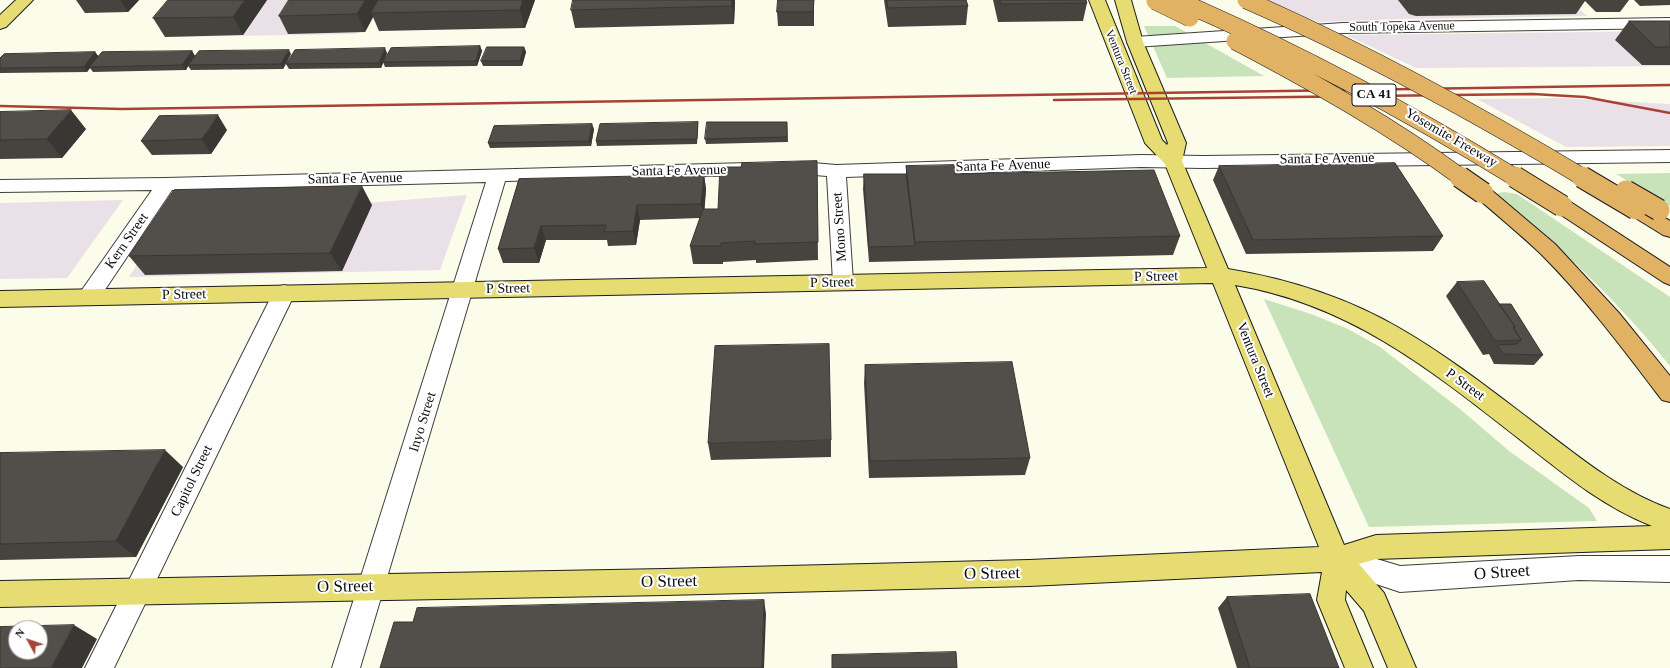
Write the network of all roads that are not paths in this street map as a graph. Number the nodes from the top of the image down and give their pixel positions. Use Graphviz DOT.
graph roads {
  1 [pos="8,0"];
  2 [pos="25,0"];
  3 [pos="1097,0"];
  4 [pos="1123,0"];
  5 [pos="1153,0"];
  6 [pos="1177,0"];
  7 [pos="1246,0"];
  8 [pos="0,8"];
  9 [pos="1670,23"];
  10 [pos="0,24"];
  11 [pos="1135,42"];
  12 [pos="1390,69"];
  13 [pos="1670,156"];
  14 [pos="1173,162"];
  15 [pos="836,171"];
  16 [pos="498,175"];
  17 [pos="166,184"];
  18 [pos="0,186"];
  19 [pos="1664,214"];
  20 [pos="1670,230"];
  21 [pos="1220,275"];
  22 [pos="1670,277"];
  23 [pos="843,282"];
  24 [pos="463,290"];
  25 [pos="284,293"];
  26 [pos="88,297"];
  27 [pos="0,299"];
  28 [pos="1670,393"];
  29 [pos="1603,488"];
  30 [pos="1670,521"];
  31 [pos="1670,537"];
  32 [pos="1628,539"];
  33 [pos="1337,559"];
  34 [pos="1670,569"];
  35 [pos="372,587"];
  36 [pos="137,591"];
  37 [pos="0,594"];
  38 [pos="99,668"];
  39 [pos="346,668"];
  40 [pos="1359,668"];
  41 [pos="1402,668"];
  1 -- 8 [label="main road"];
  2 -- 10 [label="main road"];
  3 -- 14 [label="main road, Ventura Street"];
  4 -- 11 [label="main road, Ventura Street"];
  5 -- 28 [label="highway, bridge"];
  6 -- 22 [label="highway, Yosemite Freeway / CA 41, bridge"];
  7 -- 12 [label="highway, CA 41, bridge"];
  9 -- 11 [label="street, South Topeka Avenue"];
  11 -- 14 [label="main road, Ventura Street"];
  12 -- 19 [label="highway, bridge"];
  12 -- 20 [label="highway, CA 41, bridge"];
  13 -- 14 [label="street, Santa Fe Avenue"];
  14 -- 15 [label="street, Santa Fe Avenue"];
  14 -- 21 [label="main road, Ventura Street"];
  15 -- 16 [label="street, Santa Fe Avenue"];
  15 -- 23 [label="street, Mono Street"];
  16 -- 17 [label="street, Santa Fe Avenue"];
  16 -- 24 [label="street, Inyo Street"];
  17 -- 18 [label="street, Santa Fe Avenue"];
  17 -- 26 [label="street, Kern Street"];
  21 -- 23 [label="main road, P Street"];
  21 -- 29 [label="main road, P Street"];
  21 -- 33 [label="main road, Ventura Street"];
  23 -- 24 [label="main road, P Street"];
  24 -- 25 [label="main road, P Street"];
  24 -- 35 [label="street, Inyo Street"];
  25 -- 26 [label="main road, P Street"];
  25 -- 36 [label="street, Capitol Street"];
  26 -- 27 [label="main road, P Street"];
  29 -- 30 [label="main road, P Street"];
  29 -- 32 [label="main road, P Street"];
  31 -- 32 [label="main road, O Street"];
  32 -- 33 [label="main road, O Street"];
  33 -- 34 [label="street, O Street"];
  33 -- 35 [label="main road, O Street"];
  33 -- 40 [label="main road"];
  33 -- 41 [label="main road, Ventura Street"];
  35 -- 36 [label="main road, O Street"];
  35 -- 39 [label="street, Inyo Street"];
  36 -- 37 [label="main road, O Street"];
  36 -- 38 [label="street, Capitol Street"];
}
